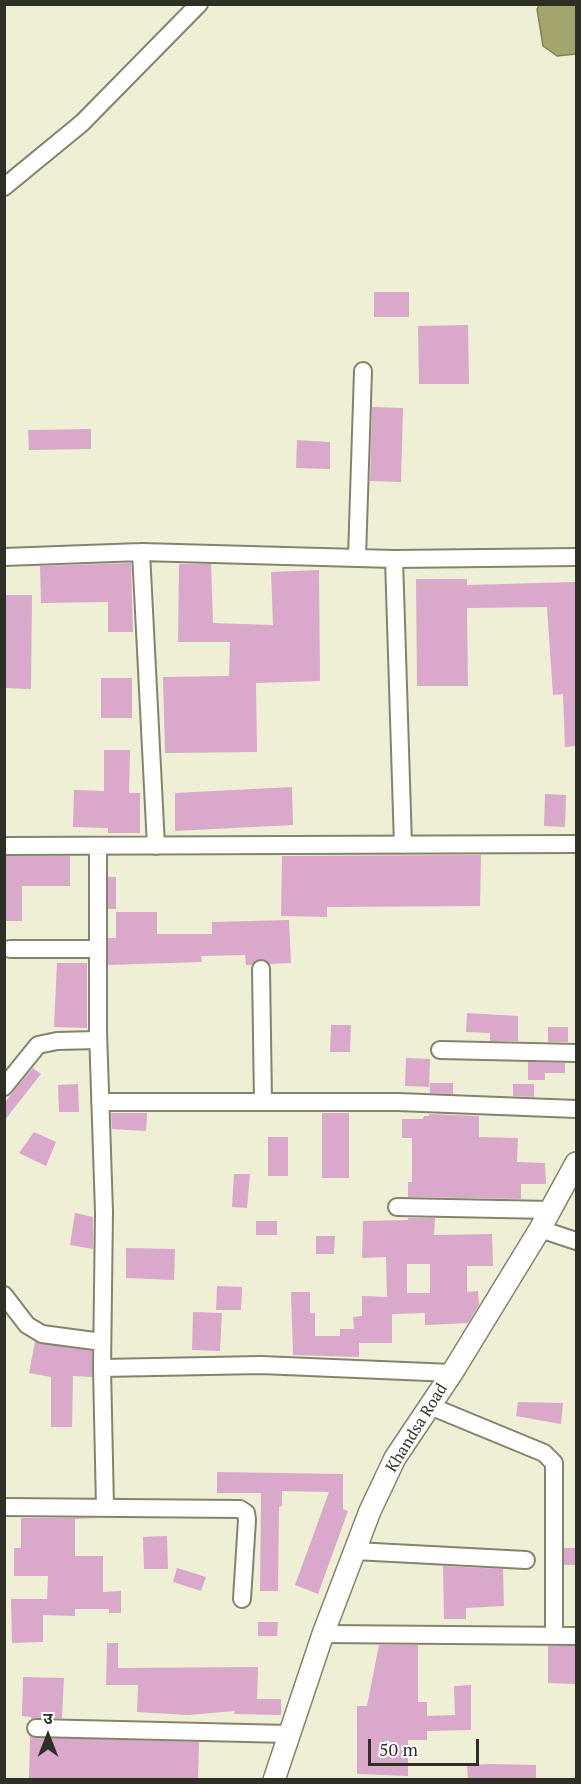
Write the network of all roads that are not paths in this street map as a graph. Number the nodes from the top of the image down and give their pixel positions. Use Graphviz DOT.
graph roads {
  1 [pos="198,4"];
  2 [pos="4,187"];
  3 [pos="363,371"];
  4 [pos="141,552"];
  5 [pos="4,557"];
  6 [pos="357,557"];
  7 [pos="576,557"];
  8 [pos="394,559"];
  9 [pos="576,844"];
  10 [pos="403,845"];
  11 [pos="4,846"];
  12 [pos="98,846"];
  13 [pos="156,846"];
  14 [pos="10,949"];
  15 [pos="97,949"];
  16 [pos="261,969"];
  17 [pos="98,1040"];
  18 [pos="440,1050"];
  19 [pos="576,1053"];
  20 [pos="4,1087"];
  21 [pos="100,1102"];
  22 [pos="263,1102"];
  23 [pos="576,1109"];
  24 [pos="576,1163"];
  25 [pos="397,1207"];
  26 [pos="552,1210"];
  27 [pos="540,1229"];
  28 [pos="576,1241"];
  29 [pos="4,1295"];
  30 [pos="102,1342"];
  31 [pos="102,1368"];
  32 [pos="452,1372"];
  33 [pos="430,1406"];
  34 [pos="4,1507"];
  35 [pos="105,1507"];
  36 [pos="355,1551"];
  37 [pos="526,1560"];
  38 [pos="242,1599"];
  39 [pos="323,1634"];
  40 [pos="554,1635"];
  41 [pos="576,1635"];
  42 [pos="36,1728"];
  43 [pos="288,1734"];
  44 [pos="274,1779"];
  1 -- 2 [label="street"];
  3 -- 6 [label="street"];
  4 -- 5 [label="street"];
  4 -- 6 [label="street"];
  4 -- 13 [label="street"];
  6 -- 8 [label="street"];
  7 -- 8 [label="street"];
  8 -- 10 [label="street"];
  9 -- 10 [label="street"];
  10 -- 13 [label="street"];
  11 -- 12 [label="street"];
  12 -- 13 [label="street"];
  12 -- 15 [label="street"];
  14 -- 15 [label="street"];
  15 -- 17 [label="street"];
  16 -- 22 [label="street"];
  17 -- 20 [label="street"];
  17 -- 21 [label="street"];
  18 -- 19 [label="street"];
  21 -- 22 [label="street"];
  21 -- 30 [label="street"];
  22 -- 23 [label="street"];
  24 -- 26 [label="street, Khandsa Road"];
  25 -- 26 [label="street"];
  26 -- 27 [label="street, Khandsa Road"];
  27 -- 28 [label="street"];
  27 -- 32 [label="street, Khandsa Road"];
  29 -- 30 [label="street"];
  30 -- 31 [label="street"];
  31 -- 32 [label="street"];
  31 -- 35 [label="street"];
  32 -- 33 [label="street, Khandsa Road"];
  33 -- 36 [label="street, Khandsa Road"];
  33 -- 40 [label="street"];
  34 -- 35 [label="street"];
  35 -- 38 [label="street"];
  36 -- 37 [label="street"];
  36 -- 39 [label="street, Khandsa Road"];
  39 -- 40 [label="street"];
  39 -- 43 [label="street, Khandsa Road"];
  40 -- 41 [label="street"];
  42 -- 43 [label="street"];
  43 -- 44 [label="street, Khandsa Road"];
}
